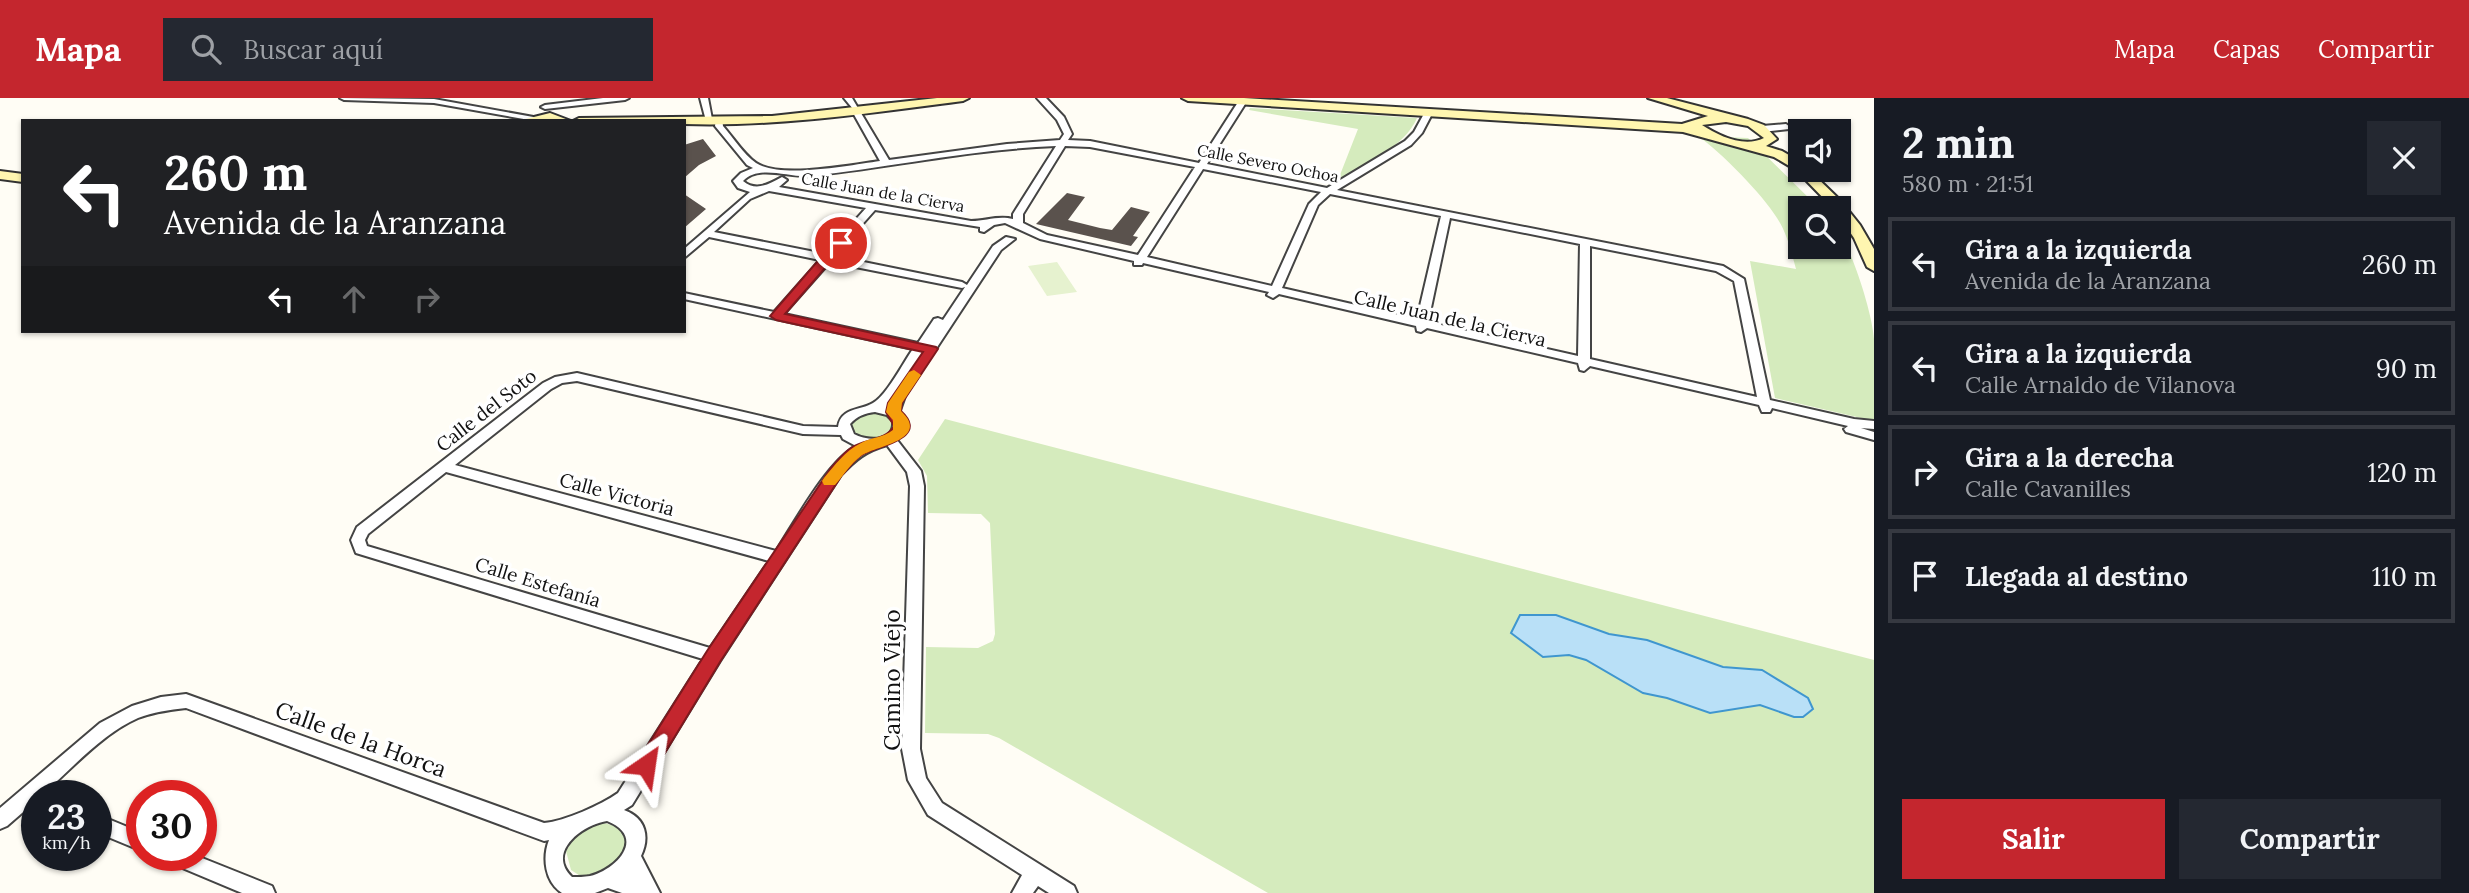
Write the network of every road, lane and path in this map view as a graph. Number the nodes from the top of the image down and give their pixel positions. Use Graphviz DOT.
graph roads {
  1 [pos="344,98"];
  2 [pos="364,98"];
  3 [pos="583,98"];
  4 [pos="625,98"];
  5 [pos="704,98"];
  6 [pos="931,98"];
  7 [pos="963,98"];
  8 [pos="1032,98"];
  9 [pos="1041,98"];
  10 [pos="1188,98"];
  11 [pos="1654,98"];
  12 [pos="1242,101"];
  13 [pos="852,105"];
  14 [pos="1686,105"];
  15 [pos="1429,112"];
  16 [pos="542,114"];
  17 [pos="617,119"];
  18 [pos="714,119"];
  19 [pos="1731,120"];
  20 [pos="1700,122"];
  21 [pos="1786,127"];
  22 [pos="1683,128"];
  23 [pos="1707,134"];
  24 [pos="1766,134"];
  25 [pos="1060,142"];
  26 [pos="1746,144"];
  27 [pos="1788,150"];
  28 [pos="1788,161"];
  29 [pos="886,163"];
  30 [pos="1200,166"];
  31 [pos="748,168"];
  32 [pos="0,169"];
  33 [pos="21,172"];
  34 [pos="0,175"];
  35 [pos="21,178"];
  36 [pos="1813,182"];
  37 [pos="1824,182"];
  38 [pos="773,183"];
  39 [pos="1328,191"];
  40 [pos="746,193"];
  41 [pos="873,206"];
  42 [pos="1446,214"];
  43 [pos="1002,220"];
  44 [pos="987,230"];
  45 [pos="1017,232"];
  46 [pos="707,234"];
  47 [pos="1874,238"];
  48 [pos="1585,241"];
  49 [pos="686,253"];
  50 [pos="828,257"];
  51 [pos="1139,261"];
  52 [pos="1874,267"];
  53 [pos="962,285"];
  54 [pos="1274,292"];
  55 [pos="686,296"];
  56 [pos="776,316"];
  57 [pos="1422,326"];
  58 [pos="926,348"];
  59 [pos="1584,363"];
  60 [pos="1765,405"];
  61 [pos="875,408"];
  62 [pos="893,412"];
  63 [pos="1874,425"];
  64 [pos="844,428"];
  65 [pos="1874,436"];
  66 [pos="890,440"];
  67 [pos="860,446"];
  68 [pos="444,467"];
  69 [pos="358,540"];
  70 [pos="780,558"];
  71 [pos="714,656"];
  72 [pos="50,780"];
  73 [pos="21,805"];
  74 [pos="619,809"];
  75 [pos="0,820"];
  76 [pos="550,840"];
  77 [pos="633,860"];
  78 [pos="212,871"];
  79 [pos="1035,873"];
  80 [pos="612,880"];
  81 [pos="569,889"];
  82 [pos="649,892"];
  83 [pos="265,893"];
  84 [pos="1022,893"];
  85 [pos="1067,893"];
  1 -- 2 [label="street"];
  2 -- 16 [label="street"];
  3 -- 16 [label="street"];
  4 -- 16 [label="street"];
  5 -- 18 [label="street"];
  6 -- 13 [label="street"];
  7 -- 13 [label="street"];
  8 -- 25 [label="street"];
  9 -- 25 [label="street"];
  10 -- 12 [label="street"];
  11 -- 14 [label="street"];
  12 -- 15 [label="street"];
  12 -- 30 [label="street"];
  13 -- 18 [label="street"];
  13 -- 29 [label="street"];
  14 -- 19 [label="street"];
  14 -- 20 [label="street"];
  15 -- 22 [label="street"];
  15 -- 39 [label="street"];
  16 -- 18 [label="street"];
  17 -- 18 [label="street"];
  18 -- 31 [label="street"];
  19 -- 20 [label="street"];
  19 -- 24 [label="street"];
  20 -- 22 [label="street"];
  20 -- 23 [label="street"];
  21 -- 24 [label="street"];
  22 -- 23 [label="street"];
  23 -- 26 [label="street"];
  24 -- 26 [label="street"];
  24 -- 27 [label="street"];
  25 -- 29 [label="street, Calle Severo Ochoa"];
  25 -- 30 [label="street, Calle Severo Ochoa"];
  25 -- 43 [label="street"];
  25 -- 45 [label="street"];
  26 -- 28 [label="street"];
  29 -- 38 [label="street, Calle Severo Ochoa"];
  30 -- 39 [label="street, Calle Severo Ochoa"];
  30 -- 51 [label="street"];
  31 -- 38 [label="street, Calle Juan de la Cierva"];
  31 -- 40 [label="street"];
  32 -- 33 [label="street"];
  34 -- 35 [label="street"];
  36 -- 52 [label="street"];
  37 -- 47 [label="street"];
  38 -- 40 [label="street, Calle Severo Ochoa"];
  38 -- 41 [label="street, Calle Juan de la Cierva"];
  39 -- 42 [label="street, Calle Severo Ochoa"];
  39 -- 54 [label="street"];
  40 -- 46 [label="street, Calle Severo Ochoa"];
  41 -- 44 [label="street, Calle Juan de la Cierva"];
  41 -- 50 [label="street"];
  42 -- 48 [label="street, Calle Severo Ochoa"];
  42 -- 57 [label="street"];
  43 -- 44 [label="street"];
  43 -- 45 [label="street"];
  44 -- 45 [label="street, Calle Juan de la Cierva"];
  44 -- 53 [label="street"];
  45 -- 51 [label="street, Calle Juan de la Cierva"];
  45 -- 58 [label="street"];
  46 -- 49 [label="street, Calle Severo Ochoa"];
  46 -- 50 [label="street"];
  48 -- 59 [label="street"];
  48 -- 60 [label="street, Calle Severo Ochoa"];
  50 -- 53 [label="street"];
  50 -- 56 [label="street"];
  51 -- 54 [label="street, Calle Juan de la Cierva"];
  53 -- 58 [label="street"];
  54 -- 57 [label="street, Calle Juan de la Cierva"];
  55 -- 56 [label="street"];
  56 -- 58 [label="street"];
  57 -- 59 [label="street, Calle Juan de la Cierva"];
  58 -- 61 [label="street"];
  58 -- 62 [label="street"];
  59 -- 60 [label="street, Calle Juan de la Cierva"];
  60 -- 63 [label="street, Calle Juan de la Cierva"];
  60 -- 65 [label="street, Calle Juan de la Cierva"];
  61 -- 62 [label="street"];
  61 -- 64 [label="street"];
  62 -- 66 [label="street"];
  64 -- 67 [label="street"];
  64 -- 68 [label="street, Calle del Soto"];
  66 -- 67 [label="street"];
  66 -- 79 [label="street, Camino Viejo"];
  67 -- 70 [label="street"];
  68 -- 69 [label="street, Calle del Soto"];
  68 -- 70 [label="street, Calle Victoria"];
  69 -- 71 [label="street, Calle Estefanía"];
  70 -- 71 [label="street"];
  71 -- 74 [label="street"];
  72 -- 76 [label="street, Calle de la Horca"];
  73 -- 75 [label="street, Calle de la Horca"];
  74 -- 76 [label="street"];
  74 -- 77 [label="street"];
  76 -- 81 [label="street"];
  77 -- 80 [label="street"];
  77 -- 82 [label="street"];
  78 -- 83 [label="street"];
  79 -- 84 [label="street"];
  79 -- 85 [label="street, Camino Viejo"];
  80 -- 81 [label="street"];
  80 -- 82 [label="street"];
}
